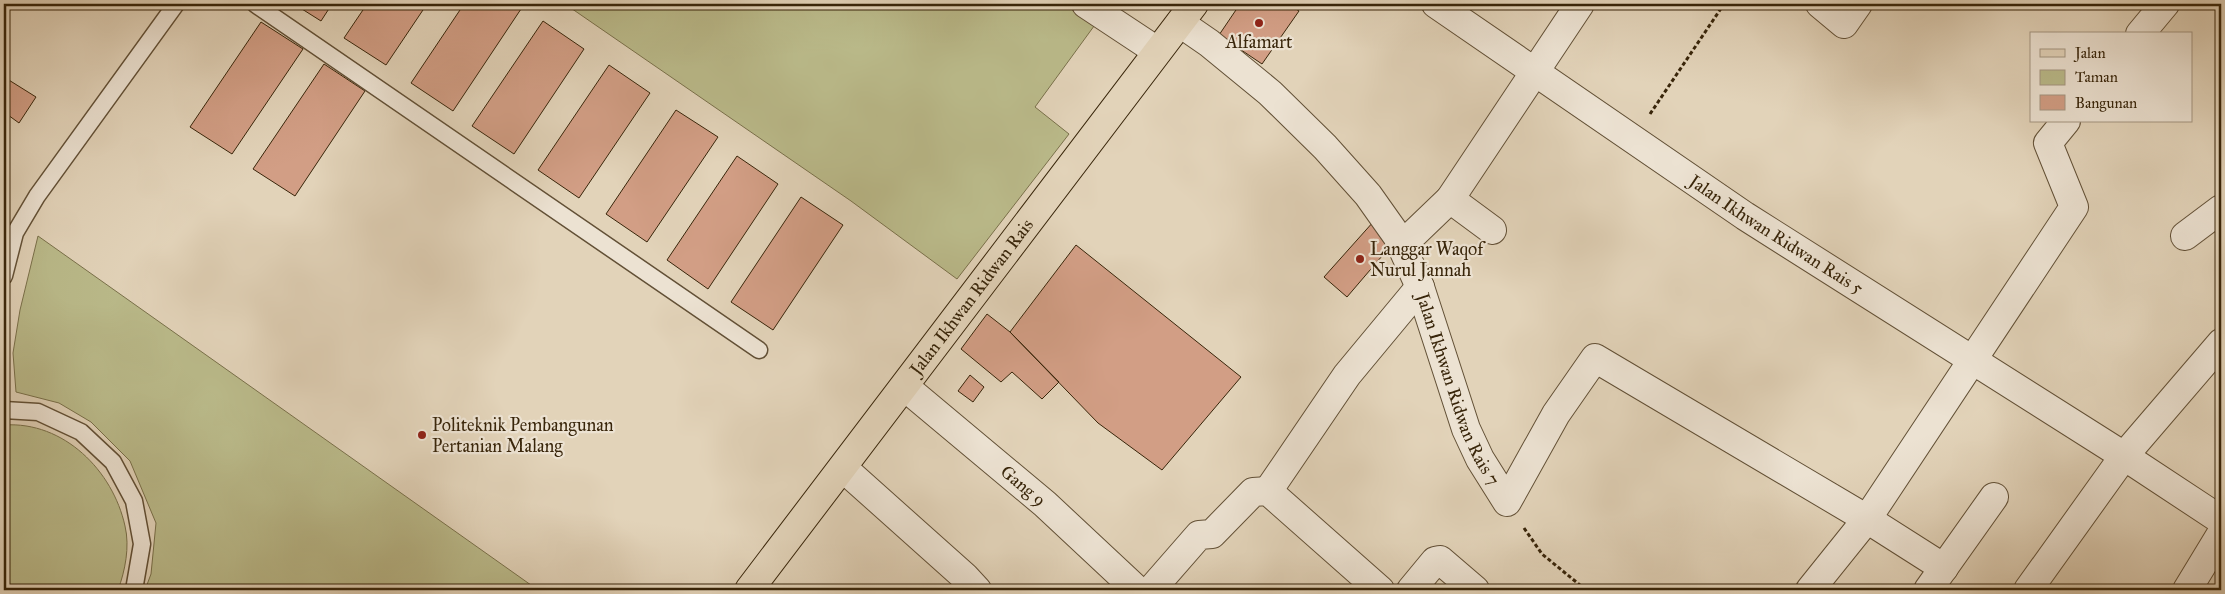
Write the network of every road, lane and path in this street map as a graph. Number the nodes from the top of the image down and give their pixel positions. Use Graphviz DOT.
graph roads {
  1 [pos="176,4"];
  2 [pos="255,4"];
  3 [pos="1086,4"];
  4 [pos="1436,4"];
  5 [pos="1580,4"];
  6 [pos="1724,4"];
  7 [pos="1820,4"];
  8 [pos="1858,4"];
  9 [pos="2165,4"];
  10 [pos="1187,13"];
  11 [pos="2142,32"];
  12 [pos="1157,52"];
  13 [pos="1536,72"];
  14 [pos="2065,122"];
  15 [pos="1633,139"];
  16 [pos="1450,199"];
  17 [pos="2221,209"];
  18 [pos="1492,230"];
  19 [pos="2185,236"];
  20 [pos="1401,246"];
  21 [pos="4,276"];
  22 [pos="1420,287"];
  23 [pos="2221,343"];
  24 [pos="759,350"];
  25 [pos="1971,360"];
  26 [pos="905,387"];
  27 [pos="4,410"];
  28 [pos="2124,456"];
  29 [pos="843,468"];
  30 [pos="1268,491"];
  31 [pos="1994,497"];
  32 [pos="1507,502"];
  33 [pos="1867,519"];
  34 [pos="2221,520"];
  35 [pos="2221,534"];
  36 [pos="1944,568"];
  37 [pos="134,590"];
  38 [pos="749,590"];
  39 [pos="976,590"];
  40 [pos="1137,590"];
  41 [pos="1151,590"];
  42 [pos="1380,590"];
  43 [pos="1410,590"];
  44 [pos="1475,590"];
  45 [pos="1586,590"];
  46 [pos="1810,590"];
  47 [pos="1928,590"];
  48 [pos="2028,590"];
  49 [pos="2187,590"];
  1 -- 21 [label="lane"];
  2 -- 24 [label="lane"];
  3 -- 12 [label="street"];
  4 -- 13 [label="street, Jalan Ikhwan Ridwan Rais 5"];
  5 -- 13 [label="street"];
  6 -- 15 [label="path"];
  7 -- 8 [label="street"];
  9 -- 11 [label="street"];
  10 -- 12 [label="main road, Jalan Ikhwan Ridwan Rais"];
  10 -- 20 [label="street, Jalan Ikhwan Ridwan Rais 7"];
  12 -- 26 [label="main road, Jalan Ikhwan Ridwan Rais"];
  13 -- 15 [label="street, Jalan Ikhwan Ridwan Rais 5"];
  13 -- 16 [label="street"];
  14 -- 25 [label="street"];
  15 -- 25 [label="street, Jalan Ikhwan Ridwan Rais 5"];
  16 -- 18 [label="street"];
  16 -- 20 [label="street"];
  17 -- 19 [label="street"];
  20 -- 22 [label="street, Jalan Ikhwan Ridwan Rais 7"];
  22 -- 30 [label="street"];
  22 -- 32 [label="street, Jalan Ikhwan Ridwan Rais 7"];
  23 -- 28 [label="street"];
  25 -- 28 [label="street, Jalan Ikhwan Ridwan Rais 5"];
  25 -- 33 [label="street"];
  26 -- 29 [label="main road, Jalan Ikhwan Ridwan Rais"];
  26 -- 40 [label="street, Gang 9"];
  27 -- 37 [label="lane"];
  28 -- 34 [label="street, Jalan Ikhwan Ridwan Rais 5"];
  28 -- 48 [label="street"];
  29 -- 38 [label="main road, Jalan Ikhwan Ridwan Rais"];
  29 -- 39 [label="street"];
  30 -- 41 [label="street"];
  30 -- 42 [label="street"];
  31 -- 36 [label="street"];
  32 -- 33 [label="street, Jalan Ikhwan Ridwan Rais 7"];
  32 -- 45 [label="path"];
  33 -- 36 [label="street"];
  33 -- 46 [label="street"];
  35 -- 49 [label="street"];
  36 -- 47 [label="street"];
  43 -- 44 [label="street"];
}
